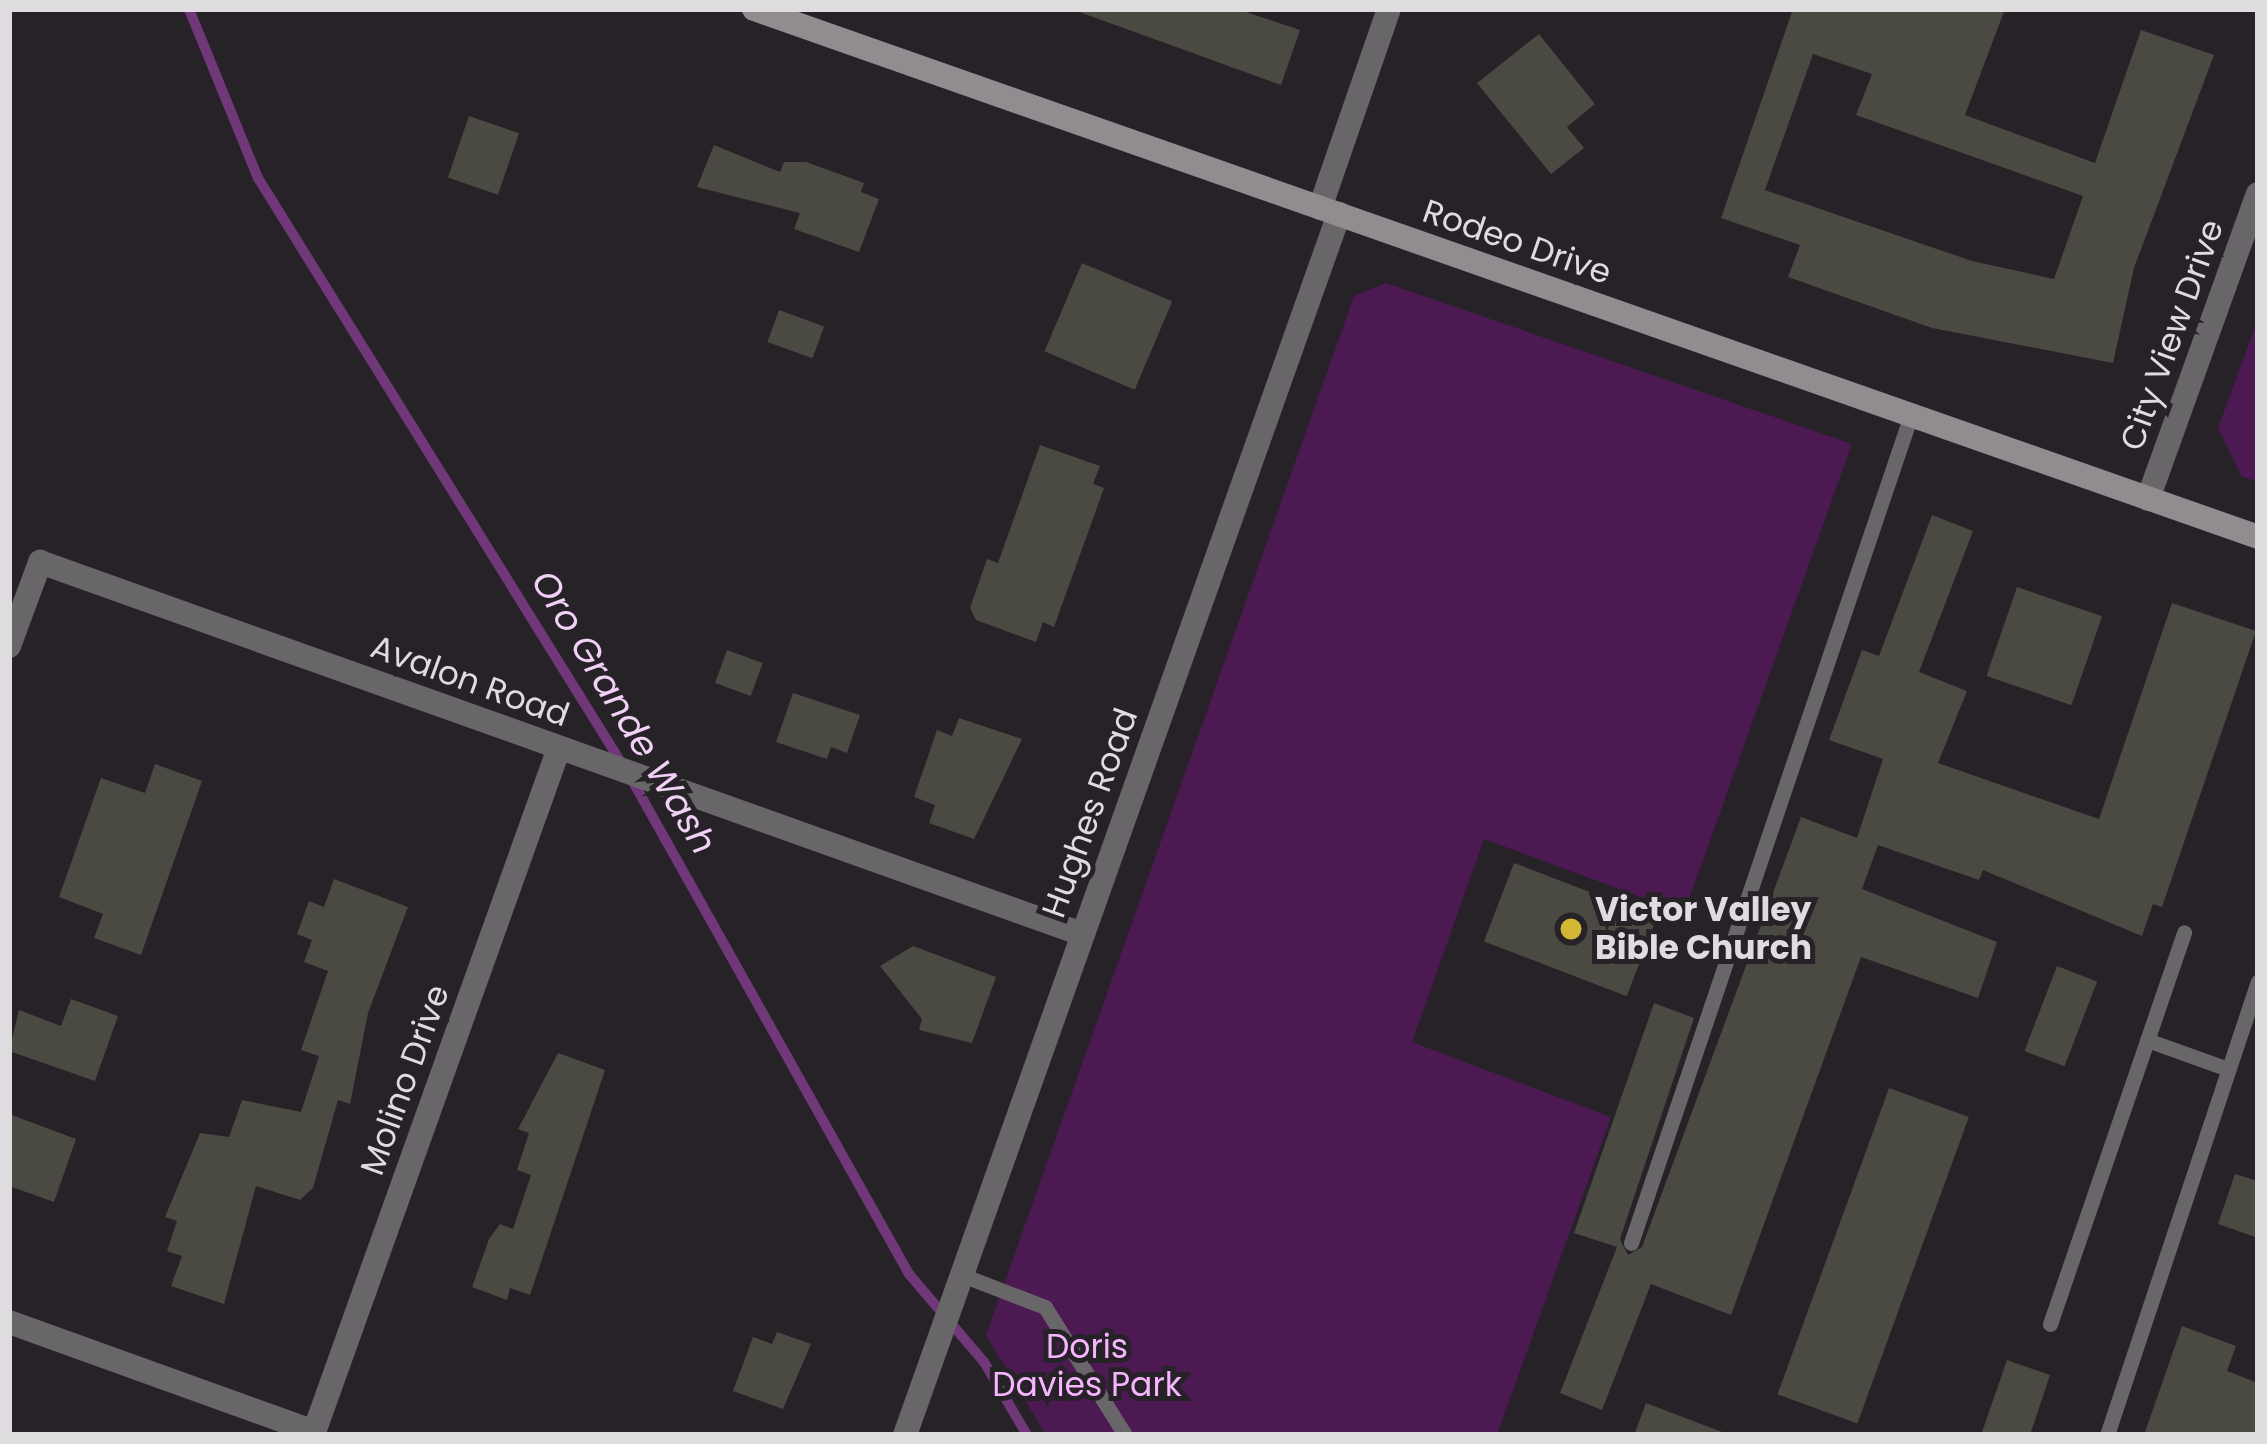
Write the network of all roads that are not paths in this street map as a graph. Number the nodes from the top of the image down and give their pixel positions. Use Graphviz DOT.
graph roads {
  1 [pos="754,9"];
  2 [pos="1389,9"];
  3 [pos="2258,194"];
  4 [pos="1330,211"];
  5 [pos="1911,416"];
  6 [pos="2149,499"];
  7 [pos="2258,537"];
  8 [pos="9,646"];
  9 [pos="559,748"];
  10 [pos="2184,932"];
  11 [pos="1082,934"];
  12 [pos="2258,981"];
  13 [pos="2147,1040"];
  14 [pos="2228,1069"];
  15 [pos="1631,1243"];
  16 [pos="962,1275"];
  17 [pos="9,1322"];
  18 [pos="2050,1324"];
  19 [pos="313,1434"];
  20 [pos="905,1435"];
  21 [pos="1125,1435"];
  22 [pos="2108,1435"];
  1 -- 4 [label="street, Rodeo Drive"];
  2 -- 4 [label="street, Hughes Road"];
  3 -- 6 [label="street, City View Drive"];
  4 -- 5 [label="street, Rodeo Drive"];
  4 -- 11 [label="street, Hughes Road"];
  5 -- 6 [label="street, Rodeo Drive"];
  5 -- 15 [label="lane"];
  6 -- 7 [label="street, Rodeo Drive"];
  8 -- 9 [label="street, Avalon Road"];
  9 -- 11 [label="street, Avalon Road"];
  9 -- 19 [label="street, Molino Drive"];
  10 -- 13 [label="lane"];
  11 -- 16 [label="street, Hughes Road"];
  12 -- 14 [label="lane"];
  13 -- 14 [label="lane"];
  13 -- 18 [label="lane"];
  14 -- 22 [label="lane"];
  16 -- 20 [label="street, Hughes Road"];
  16 -- 21 [label="lane"];
  17 -- 19 [label="street"];
}
